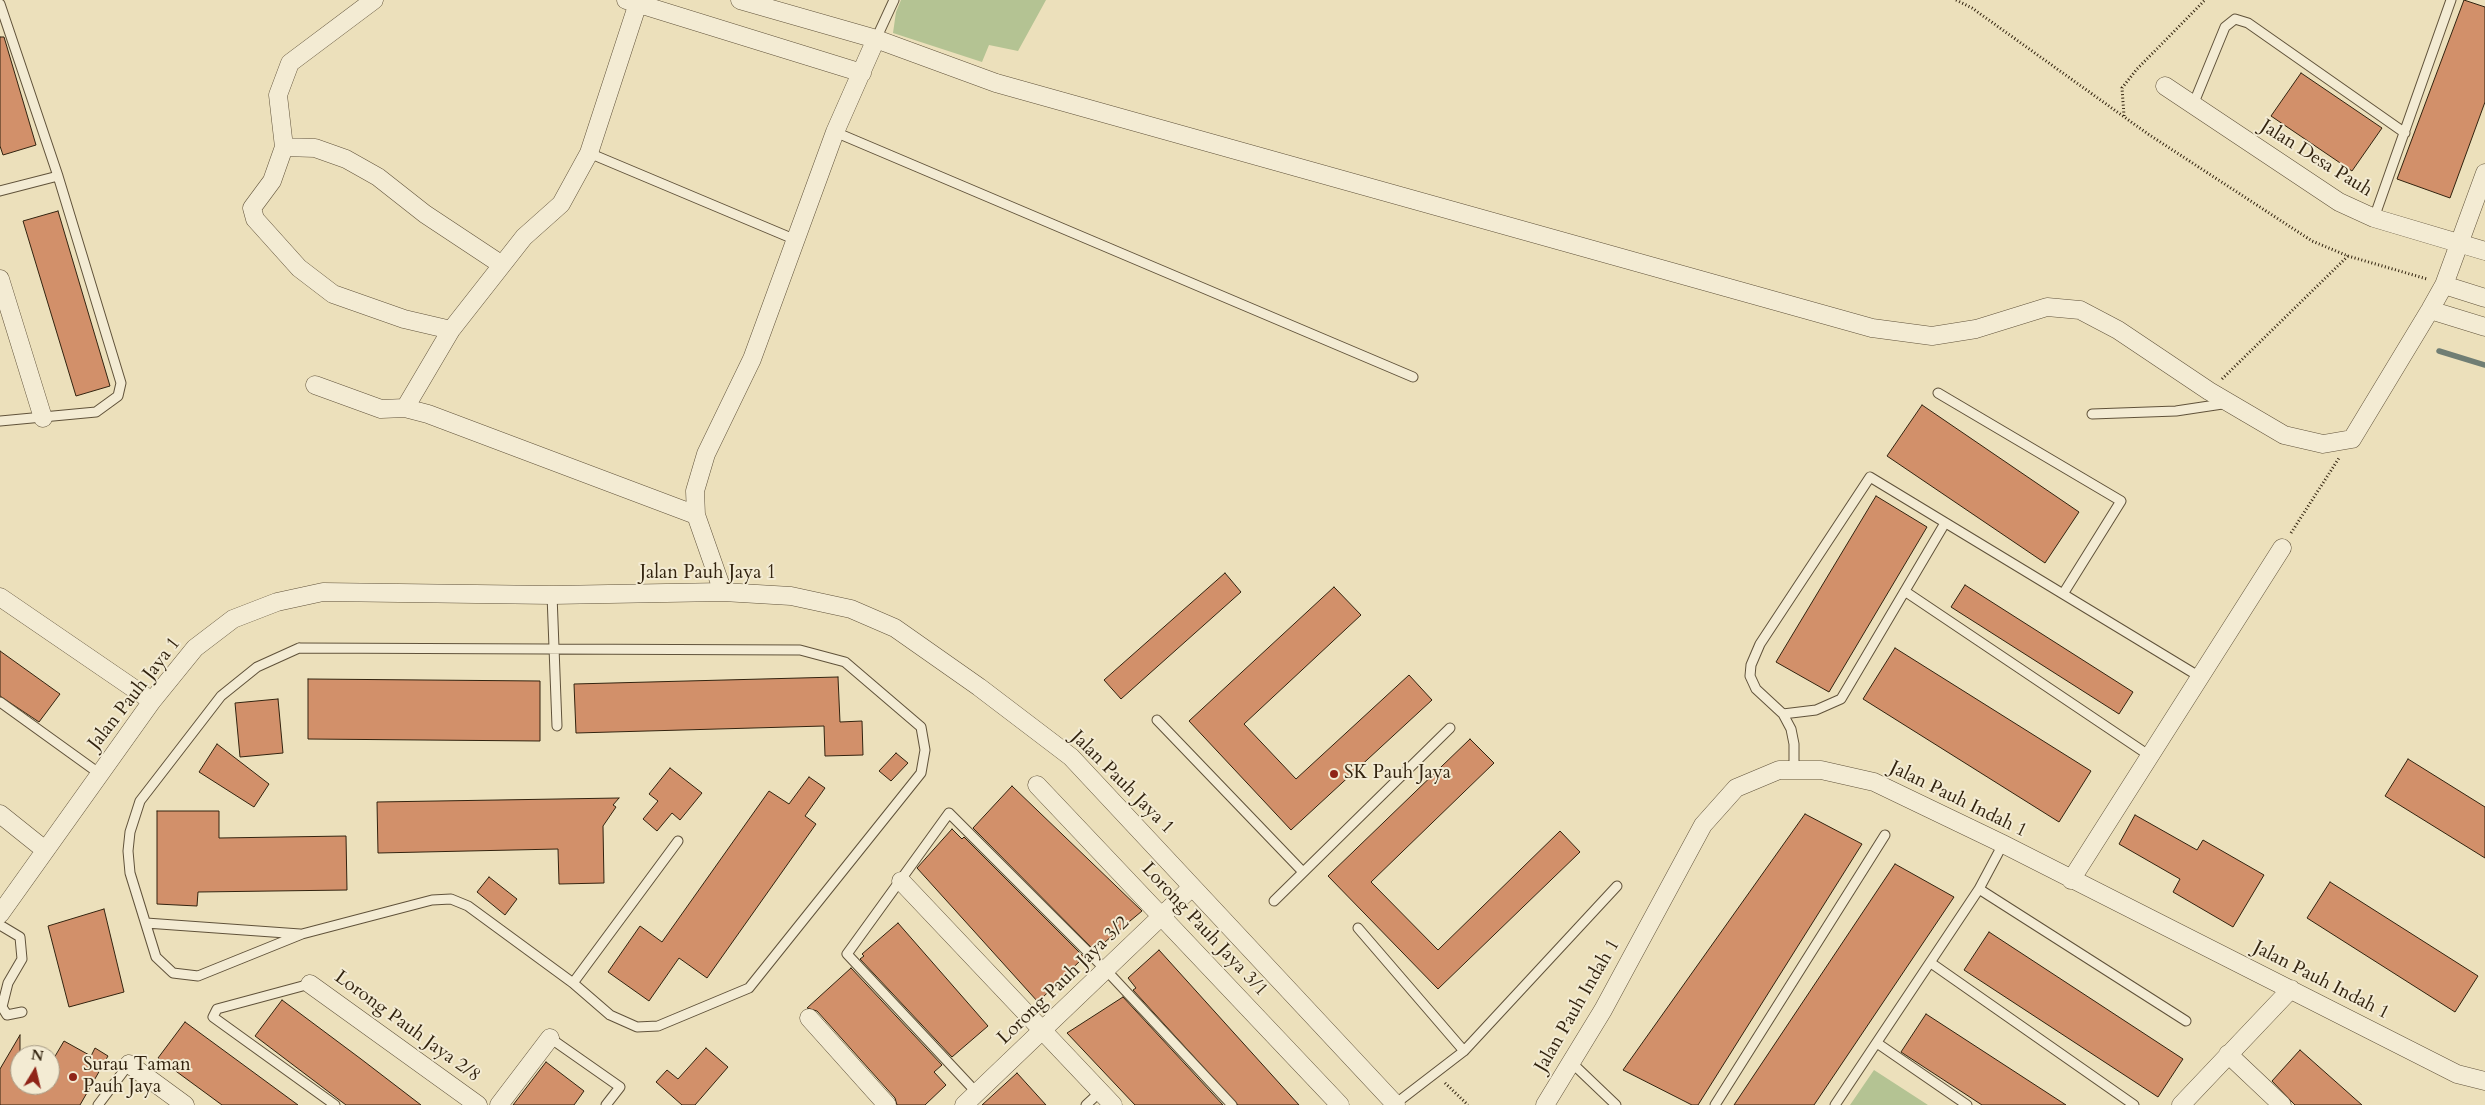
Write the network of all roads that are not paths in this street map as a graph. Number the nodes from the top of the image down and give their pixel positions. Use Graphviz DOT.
graph roads {
  1 [pos="374,0"];
  2 [pos="740,0"];
  3 [pos="894,0"];
  4 [pos="2452,0"];
  5 [pos="635,1"];
  6 [pos="0,4"];
  7 [pos="876,39"];
  8 [pos="862,73"];
  9 [pos="2165,86"];
  10 [pos="2193,105"];
  11 [pos="835,132"];
  12 [pos="2404,133"];
  13 [pos="284,147"];
  14 [pos="589,153"];
  15 [pos="2485,173"];
  16 [pos="58,176"];
  17 [pos="0,191"];
  18 [pos="2374,218"];
  19 [pos="796,240"];
  20 [pos="2460,244"];
  21 [pos="2485,251"];
  22 [pos="502,265"];
  23 [pos="0,279"];
  24 [pos="2444,286"];
  25 [pos="2485,298"];
  26 [pos="2430,310"];
  27 [pos="2485,327"];
  28 [pos="451,330"];
  29 [pos="1413,377"];
  30 [pos="315,385"];
  31 [pos="1938,393"];
  32 [pos="2229,403"];
  33 [pos="405,408"];
  34 [pos="2092,414"];
  35 [pos="43,418"];
  36 [pos="0,421"];
  37 [pos="696,515"];
  38 [pos="1945,523"];
  39 [pos="2282,548"];
  40 [pos="723,592"];
  41 [pos="1906,592"];
  42 [pos="2063,594"];
  43 [pos="552,595"];
  44 [pos="0,596"];
  45 [pos="554,650"];
  46 [pos="2200,678"];
  47 [pos="152,701"];
  48 [pos="0,702"];
  49 [pos="1783,714"];
  50 [pos="1157,720"];
  51 [pos="557,726"];
  52 [pos="1450,728"];
  53 [pos="2150,756"];
  54 [pos="1794,770"];
  55 [pos="100,774"];
  56 [pos="1037,785"];
  57 [pos="0,814"];
  58 [pos="1885,836"];
  59 [pos="678,841"];
  60 [pos="2003,844"];
  61 [pos="45,850"];
  62 [pos="1303,872"];
  63 [pos="2071,880"];
  64 [pos="901,881"];
  65 [pos="1617,886"];
  66 [pos="1192,887"];
  67 [pos="1979,889"];
  68 [pos="1274,901"];
  69 [pos="0,914"];
  70 [pos="1162,916"];
  71 [pos="146,923"];
  72 [pos="0,924"];
  73 [pos="1358,928"];
  74 [pos="302,934"];
  75 [pos="1931,963"];
  76 [pos="1106,970"];
  77 [pos="310,984"];
  78 [pos="573,984"];
  79 [pos="2291,989"];
  80 [pos="22,1012"];
  81 [pos="809,1018"];
  82 [pos="2186,1022"];
  83 [pos="1042,1030"];
  84 [pos="550,1038"];
  85 [pos="1877,1043"];
  86 [pos="1464,1051"];
  87 [pos="2228,1054"];
  88 [pos="1572,1063"];
  89 [pos="130,1064"];
  90 [pos="2485,1081"];
  91 [pos="1100,1092"];
  92 [pos="970,1099"];
  93 [pos="1396,1104"];
  94 [pos="98,1105"];
  95 [pos="185,1105"];
  96 [pos="335,1105"];
  97 [pos="478,1105"];
  98 [pos="499,1105"];
  99 [pos="606,1105"];
  100 [pos="887,1105"];
  101 [pos="1086,1105"];
  102 [pos="1112,1105"];
  103 [pos="1232,1105"];
  104 [pos="1340,1105"];
  105 [pos="1545,1105"];
  106 [pos="1616,1105"];
  107 [pos="1715,1105"];
  108 [pos="1834,1105"];
  109 [pos="1967,1105"];
  110 [pos="2134,1105"];
  111 [pos="2181,1105"];
  112 [pos="2282,1105"];
  1 -- 13 [label="street"];
  2 -- 7 [label="street"];
  3 -- 7 [label="lane"];
  4 -- 12 [label="lane"];
  5 -- 8 [label="street"];
  5 -- 14 [label="street"];
  6 -- 16 [label="lane"];
  7 -- 8 [label="street"];
  7 -- 32 [label="street"];
  8 -- 11 [label="street"];
  9 -- 10 [label="street, Jalan Desa Pauh"];
  10 -- 12 [label="lane"];
  10 -- 18 [label="street, Jalan Desa Pauh"];
  11 -- 19 [label="street"];
  11 -- 29 [label="lane"];
  12 -- 18 [label="lane"];
  13 -- 22 [label="street"];
  13 -- 28 [label="street"];
  14 -- 19 [label="lane"];
  14 -- 22 [label="street"];
  15 -- 20 [label="street"];
  16 -- 17 [label="lane"];
  16 -- 35 [label="lane"];
  18 -- 20 [label="street, Jalan Desa Pauh"];
  19 -- 37 [label="street"];
  20 -- 21 [label="street, Jalan Desa Pauh"];
  20 -- 24 [label="street"];
  22 -- 28 [label="street"];
  23 -- 35 [label="street"];
  24 -- 25 [label="street"];
  24 -- 26 [label="street"];
  26 -- 27 [label="street"];
  26 -- 32 [label="street"];
  28 -- 33 [label="street"];
  30 -- 33 [label="street"];
  31 -- 42 [label="lane"];
  32 -- 34 [label="lane"];
  33 -- 37 [label="street"];
  35 -- 36 [label="lane"];
  37 -- 40 [label="street"];
  38 -- 41 [label="lane"];
  38 -- 42 [label="lane"];
  38 -- 49 [label="lane"];
  39 -- 46 [label="street"];
  40 -- 43 [label="street, Jalan Pauh Jaya 1"];
  40 -- 66 [label="street, Jalan Pauh Jaya 1"];
  41 -- 49 [label="lane"];
  41 -- 53 [label="lane"];
  42 -- 46 [label="lane"];
  43 -- 45 [label="lane"];
  43 -- 47 [label="street, Jalan Pauh Jaya 1"];
  44 -- 47 [label="street"];
  45 -- 51 [label="lane"];
  45 -- 71 [label="lane"];
  45 -- 78 [label="lane"];
  46 -- 53 [label="street"];
  47 -- 55 [label="street, Jalan Pauh Jaya 1"];
  48 -- 55 [label="lane"];
  49 -- 54 [label="lane"];
  50 -- 62 [label="lane"];
  52 -- 62 [label="lane"];
  53 -- 63 [label="street"];
  54 -- 60 [label="street, Jalan Pauh Indah 1"];
  54 -- 88 [label="street, Jalan Pauh Indah 1"];
  55 -- 61 [label="street, Jalan Pauh Jaya 1"];
  56 -- 70 [label="street, Lorong Pauh Jaya 3/1"];
  57 -- 61 [label="street"];
  58 -- 107 [label="lane"];
  59 -- 78 [label="lane"];
  60 -- 63 [label="street, Jalan Pauh Indah 1"];
  60 -- 67 [label="lane"];
  61 -- 69 [label="street, Jalan Pauh Jaya 1"];
  62 -- 68 [label="lane"];
  63 -- 79 [label="street, Jalan Pauh Indah 1"];
  64 -- 76 [label="lane"];
  64 -- 83 [label="street"];
  64 -- 92 [label="lane"];
  65 -- 86 [label="lane"];
  66 -- 70 [label="street, Lorong Pauh Jaya 3/2"];
  66 -- 93 [label="street, Jalan Pauh Jaya 1"];
  67 -- 75 [label="lane"];
  67 -- 82 [label="lane"];
  70 -- 76 [label="street, Lorong Pauh Jaya 3/2"];
  70 -- 104 [label="street, Lorong Pauh Jaya 3/1"];
  71 -- 74 [label="lane"];
  71 -- 74 [label="lane"];
  72 -- 80 [label="lane"];
  73 -- 86 [label="lane"];
  74 -- 78 [label="lane"];
  75 -- 85 [label="lane"];
  75 -- 110 [label="lane"];
  76 -- 83 [label="street, Lorong Pauh Jaya 3/2"];
  76 -- 103 [label="lane"];
  77 -- 96 [label="lane"];
  77 -- 97 [label="street, Lorong Pauh Jaya 2/8"];
  79 -- 87 [label="street"];
  79 -- 90 [label="street, Jalan Pauh Indah 1"];
  81 -- 100 [label="street"];
  83 -- 91 [label="street"];
  83 -- 92 [label="street, Lorong Pauh Jaya 3/2"];
  84 -- 98 [label="street"];
  84 -- 99 [label="lane"];
  85 -- 108 [label="lane"];
  85 -- 109 [label="lane"];
  86 -- 93 [label="lane"];
  87 -- 111 [label="street"];
  87 -- 112 [label="street"];
  88 -- 105 [label="street, Jalan Pauh Indah 1"];
  88 -- 106 [label="lane"];
  89 -- 94 [label="lane"];
  89 -- 95 [label="street"];
  91 -- 101 [label="lane"];
  91 -- 102 [label="street"];
}
